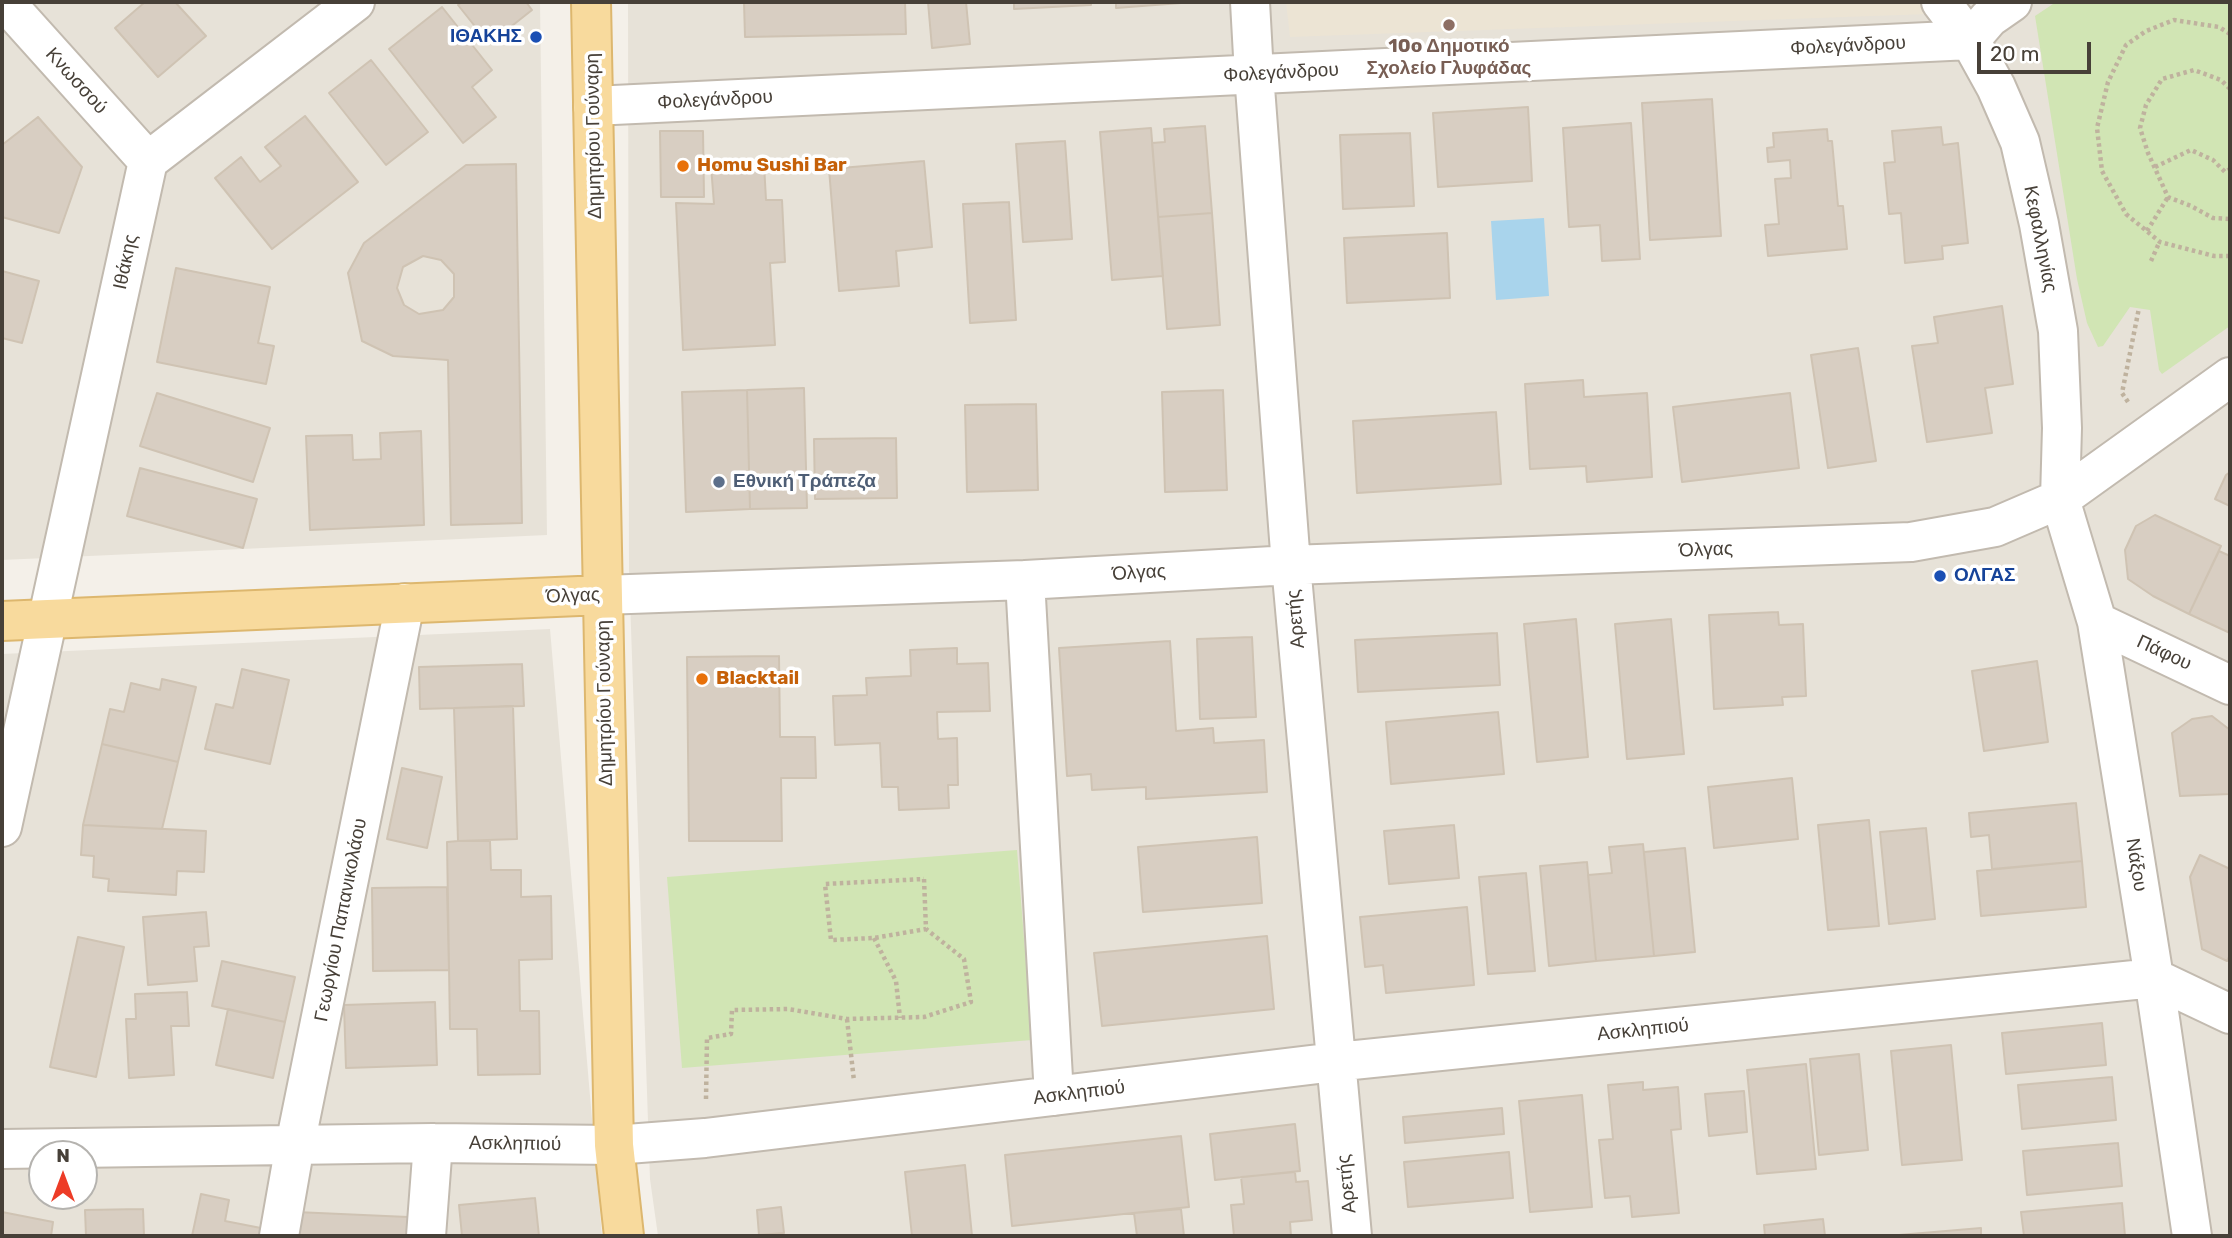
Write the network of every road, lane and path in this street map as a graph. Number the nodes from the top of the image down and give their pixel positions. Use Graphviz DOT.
graph roads {
  1 [pos="5,2"];
  2 [pos="355,2"];
  3 [pos="592,2"];
  4 [pos="1250,2"];
  5 [pos="1941,2"];
  6 [pos="2012,2"];
  7 [pos="2230,34"];
  8 [pos="1970,40"];
  9 [pos="1254,74"];
  10 [pos="2230,89"];
  11 [pos="593,106"];
  12 [pos="148,160"];
  13 [pos="2155,167"];
  14 [pos="2230,169"];
  15 [pos="2168,197"];
  16 [pos="2230,219"];
  17 [pos="2147,231"];
  18 [pos="2160,242"];
  19 [pos="2230,256"];
  20 [pos="2151,261"];
  21 [pos="2140,308"];
  22 [pos="2230,377"];
  23 [pos="2147,436"];
  24 [pos="2060,499"];
  25 [pos="1291,565"];
  26 [pos="1025,580"];
  27 [pos="602,595"];
  28 [pos="405,603"];
  29 [pos="48,619"];
  30 [pos="2,621"];
  31 [pos="2097,622"];
  32 [pos="2230,685"];
  33 [pos="2,827"];
  34 [pos="926,929"];
  35 [pos="874,938"];
  36 [pos="2154,978"];
  37 [pos="2230,1014"];
  38 [pos="900,1018"];
  39 [pos="847,1019"];
  40 [pos="1335,1062"];
  41 [pos="1054,1096"];
  42 [pos="858,1121"];
  43 [pos="705,1138"];
  44 [pos="433,1143"];
  45 [pos="295,1145"];
  46 [pos="614,1145"];
  47 [pos="2,1149"];
  48 [pos="279,1236"];
  49 [pos="426,1236"];
  50 [pos="624,1236"];
  51 [pos="1352,1236"];
  52 [pos="2192,1236"];
  1 -- 12 [label="street, Κνωσσού"];
  2 -- 12 [label="street"];
  3 -- 11 [label="main road, Δημητρίου Γούναρη"];
  4 -- 9 [label="street, Αρετής"];
  5 -- 8 [label="street, Κεφαλληνίας"];
  6 -- 8 [label="street"];
  7 -- 17 [label="path"];
  8 -- 9 [label="street, Φολεγάνδρου"];
  8 -- 24 [label="street, Κεφαλληνίας"];
  9 -- 11 [label="street, Φολεγάνδρου"];
  9 -- 25 [label="street, Αρετής"];
  10 -- 13 [label="path"];
  11 -- 27 [label="main road, Δημητρίου Γούναρη"];
  12 -- 29 [label="street, Ιθάκης"];
  13 -- 14 [label="path"];
  13 -- 15 [label="path"];
  15 -- 16 [label="path"];
  15 -- 17 [label="path"];
  17 -- 18 [label="path"];
  18 -- 19 [label="path"];
  18 -- 20 [label="path"];
  21 -- 23 [label="path"];
  22 -- 23 [label="street, Όλγας"];
  23 -- 24 [label="street, Όλγας"];
  24 -- 25 [label="street, Όλγας"];
  24 -- 31 [label="street, Νάξου"];
  25 -- 26 [label="street, Όλγας"];
  25 -- 40 [label="street, Αρετής"];
  26 -- 27 [label="street, Όλγας"];
  26 -- 41 [label="street"];
  27 -- 28 [label="main road, Όλγας"];
  27 -- 46 [label="main road, Δημητρίου Γούναρη"];
  28 -- 29 [label="main road, Όλγας"];
  28 -- 45 [label="street, Γεωργίου Παπανικολάου"];
  29 -- 30 [label="main road, Όλγας"];
  29 -- 33 [label="street, Ιθάκης"];
  31 -- 32 [label="street, Πάφου"];
  31 -- 36 [label="street, Νάξου"];
  34 -- 35 [label="path"];
  34 -- 35 [label="path"];
  34 -- 38 [label="path"];
  35 -- 38 [label="path"];
  36 -- 37 [label="street"];
  36 -- 40 [label="street, Ασκληπιού"];
  36 -- 52 [label="street, Νάξου"];
  38 -- 39 [label="path"];
  39 -- 42 [label="path"];
  39 -- 43 [label="path"];
  40 -- 41 [label="street, Ασκληπιού"];
  40 -- 51 [label="street, Αρετής"];
  41 -- 42 [label="street, Ασκληπιού"];
  42 -- 43 [label="street, Ασκληπιού"];
  43 -- 46 [label="street, Ασκληπιού"];
  44 -- 45 [label="street, Ασκληπιού"];
  44 -- 46 [label="street, Ασκληπιού"];
  44 -- 49 [label="street"];
  45 -- 47 [label="street, Ασκληπιού"];
  45 -- 48 [label="street, Γεωργίου Παπανικολάου"];
  46 -- 50 [label="main road, Δημητρίου Γούναρη"];
}
